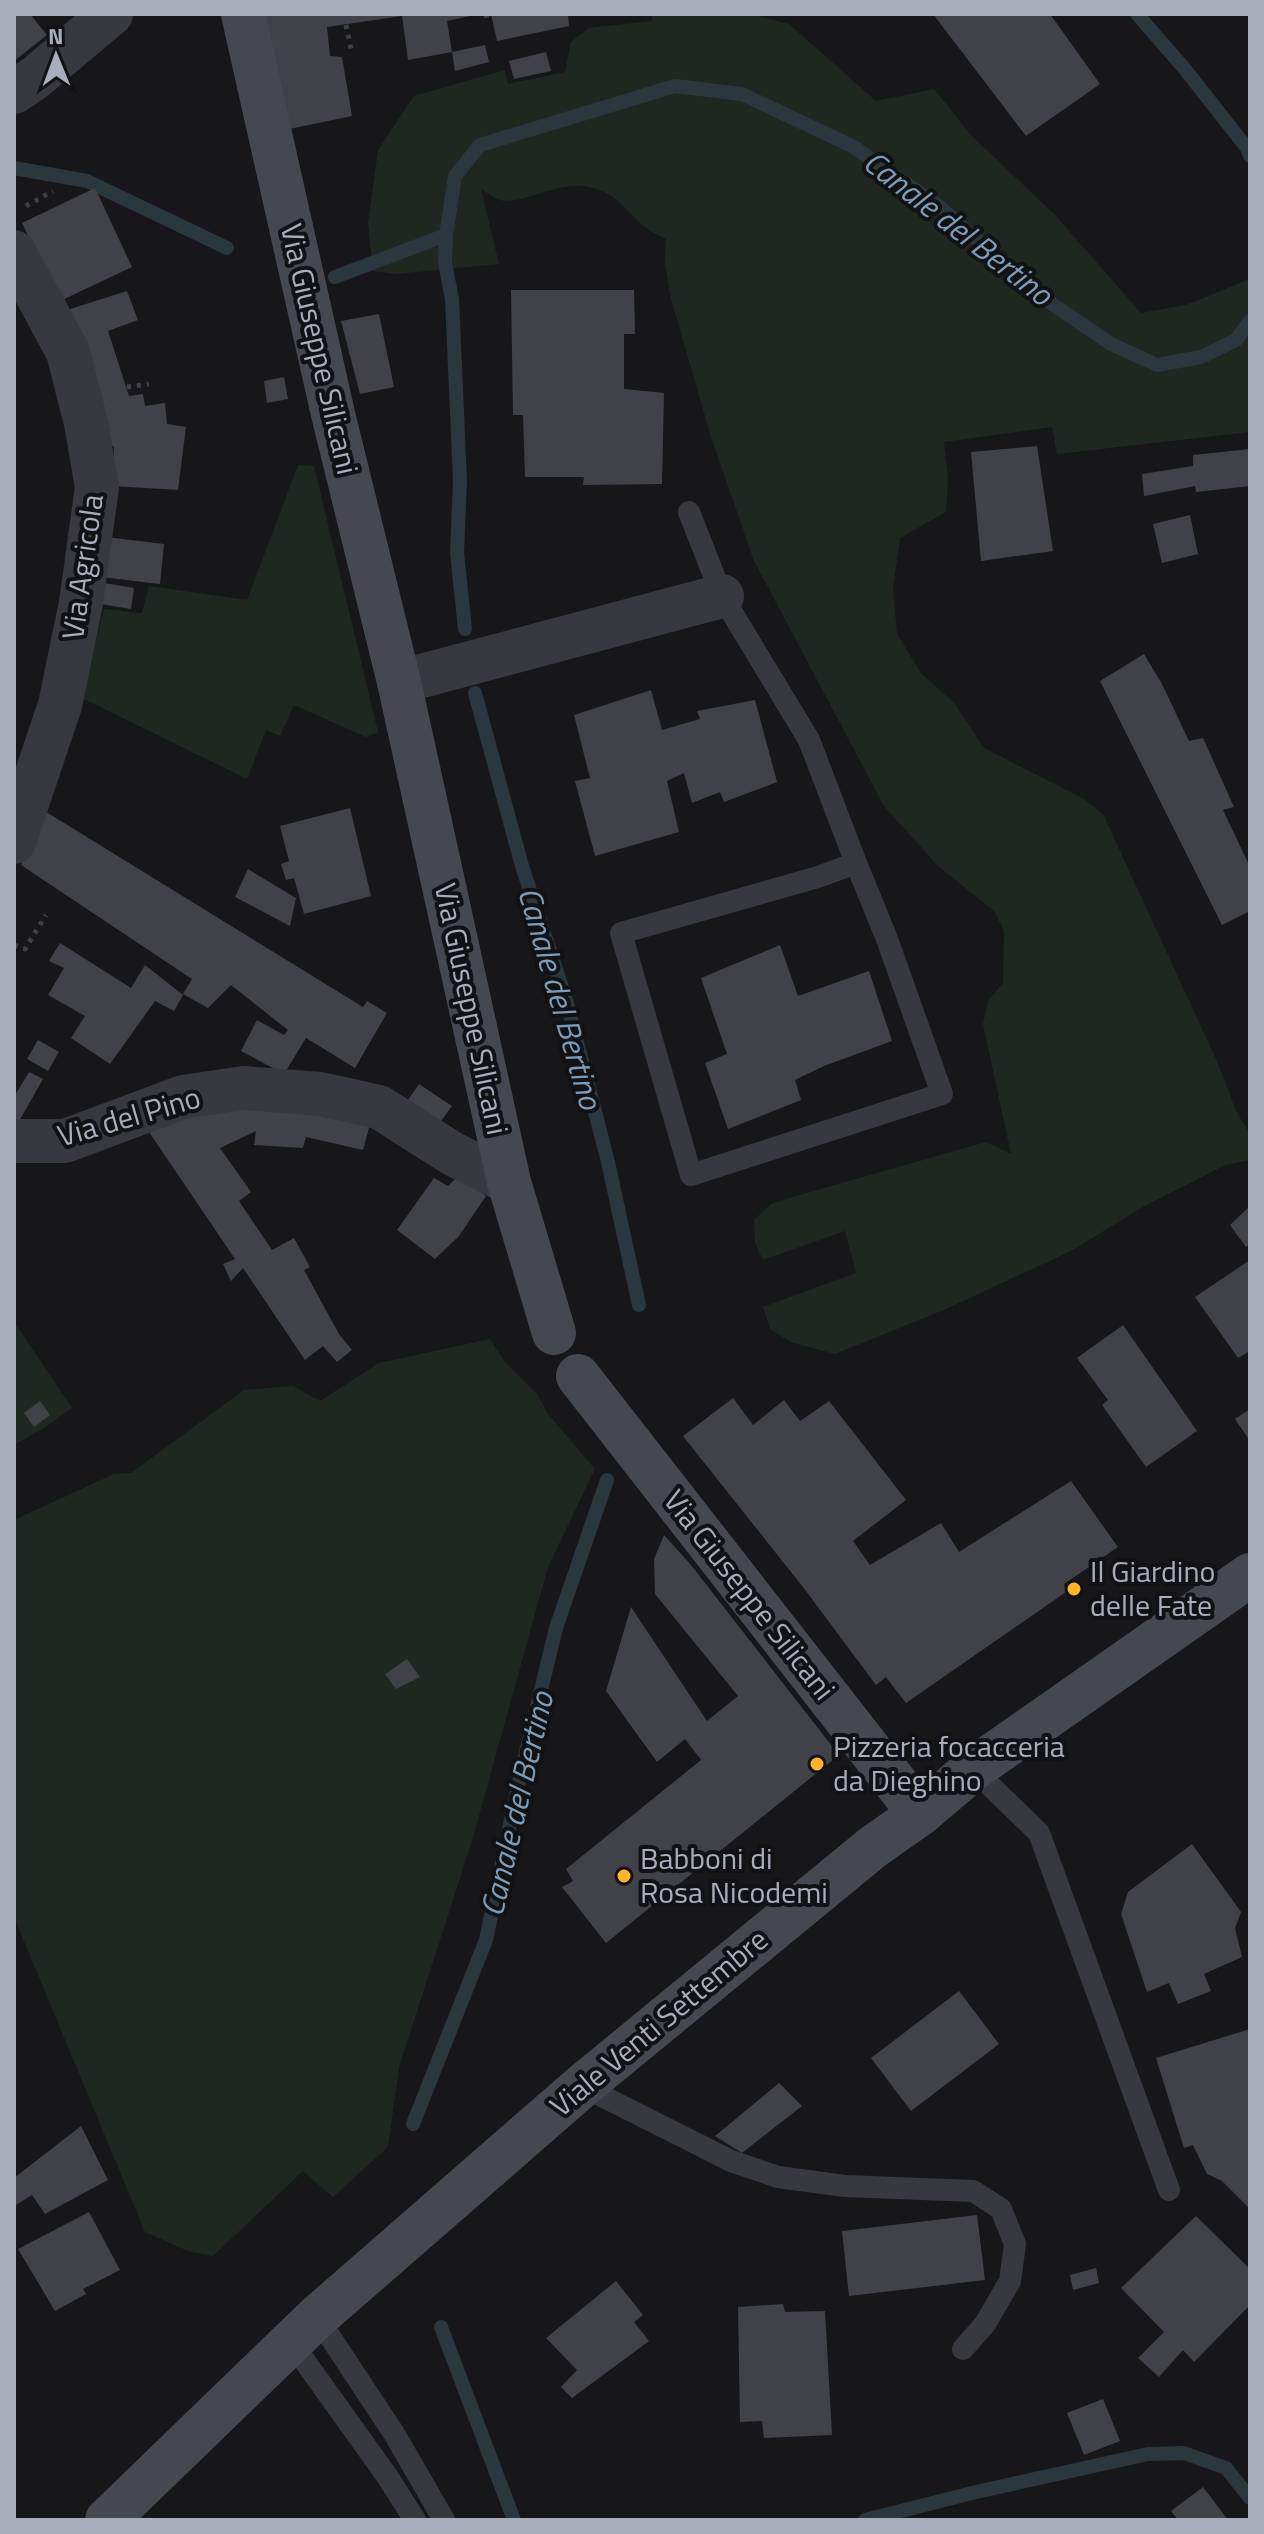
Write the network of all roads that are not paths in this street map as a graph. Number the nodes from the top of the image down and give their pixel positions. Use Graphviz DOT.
graph roads {
  1 [pos="111,14"];
  2 [pos="243,14"];
  3 [pos="14,92"];
  4 [pos="15,232"];
  5 [pos="689,512"];
  6 [pos="722,596"];
  7 [pos="399,682"];
  8 [pos="14,842"];
  9 [pos="856,863"];
  10 [pos="14,1141"];
  11 [pos="509,1182"];
  12 [pos="554,1333"];
  13 [pos="589,1390"];
  14 [pos="1250,1575"];
  15 [pos="973,1769"];
  16 [pos="920,1814"];
  17 [pos="582,2086"];
  18 [pos="1169,2190"];
  19 [pos="304,2329"];
  20 [pos="963,2349"];
  21 [pos="107,2520"];
  22 [pos="415,2520"];
  23 [pos="444,2520"];
  1 -- 3 [label="street"];
  2 -- 7 [label="street, Via Giuseppe Silicani"];
  4 -- 8 [label="street, Via Agricola"];
  5 -- 6 [label="lane"];
  6 -- 7 [label="street"];
  6 -- 9 [label="lane"];
  7 -- 11 [label="street, Via Giuseppe Silicani"];
  9 -- 9 [label="lane"];
  10 -- 11 [label="street, Via del Pino"];
  11 -- 12 [label="street, Via Giuseppe Silicani"];
  13 -- 16 [label="street, Via Giuseppe Silicani"];
  14 -- 15 [label="street, Viale Venti Settembre"];
  15 -- 16 [label="street, Viale Venti Settembre"];
  15 -- 18 [label="lane"];
  16 -- 17 [label="street, Viale Venti Settembre"];
  17 -- 19 [label="street, Viale Venti Settembre"];
  17 -- 20 [label="lane"];
  19 -- 21 [label="street, Viale Venti Settembre"];
  19 -- 22 [label="lane"];
  19 -- 23 [label="lane"];
}
